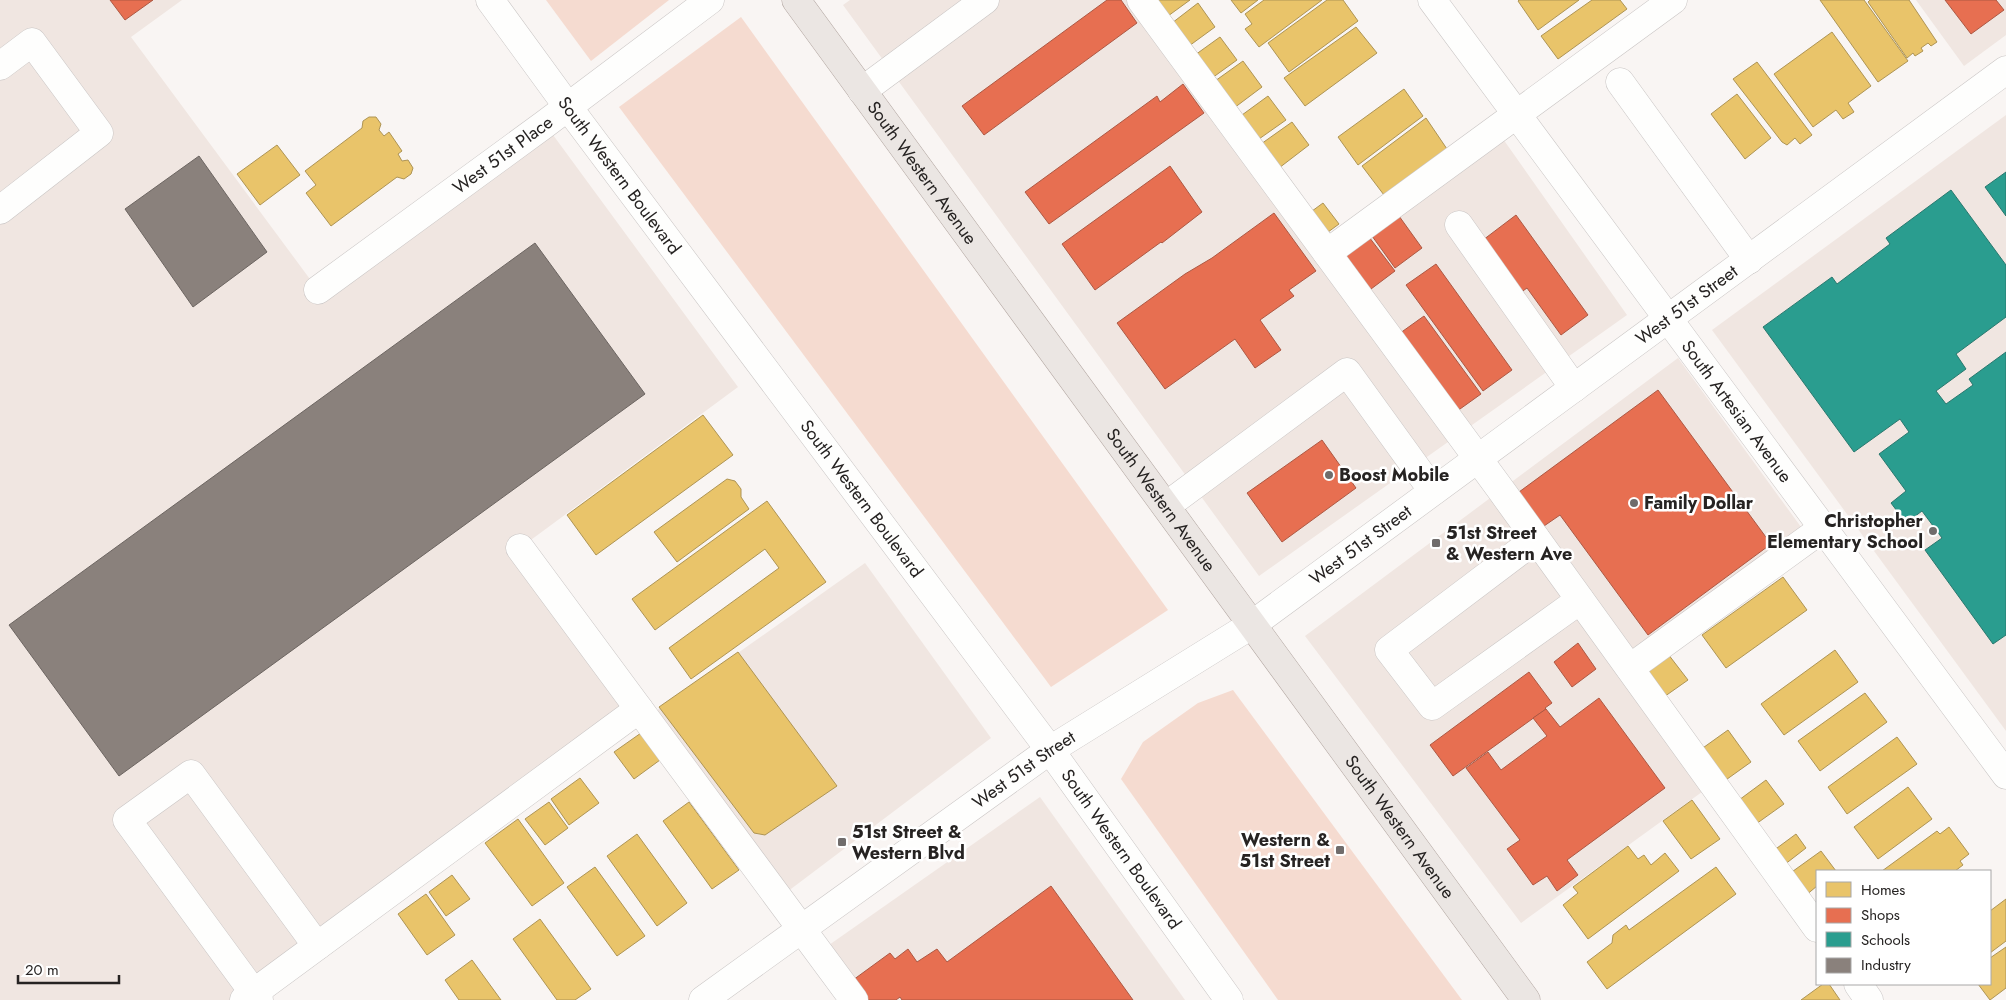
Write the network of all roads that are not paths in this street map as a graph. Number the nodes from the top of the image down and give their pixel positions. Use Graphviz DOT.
graph roads {
  1 [pos="490,0"];
  2 [pos="710,0"];
  3 [pos="796,0"];
  4 [pos="985,0"];
  5 [pos="1141,0"];
  6 [pos="1432,0"];
  7 [pos="1673,0"];
  8 [pos="0,66"];
  9 [pos="2006,70"];
  10 [pos="1620,82"];
  11 [pos="862,91"];
  12 [pos="568,106"];
  13 [pos="1517,114"];
  14 [pos="0,210"];
  15 [pos="1459,225"];
  16 [pos="1327,253"];
  17 [pos="1748,260"];
  18 [pos="318,290"];
  19 [pos="1668,319"];
  20 [pos="1574,388"];
  21 [pos="1478,458"];
  22 [pos="1433,491"];
  23 [pos="1166,506"];
  24 [pos="1822,528"];
  25 [pos="1536,539"];
  26 [pos="520,548"];
  27 [pos="1580,600"];
  28 [pos="1253,624"];
  29 [pos="1630,668"];
  30 [pos="639,710"];
  31 [pos="1050,750"];
  32 [pos="2006,775"];
  33 [pos="1816,927"];
  34 [pos="802,929"];
  35 [pos="317,946"];
  36 [pos="1859,985"];
  37 [pos="252,998"];
  38 [pos="703,1000"];
  39 [pos="854,1000"];
  40 [pos="1230,1000"];
  41 [pos="1526,1000"];
  42 [pos="1869,1000"];
  1 -- 12 [label="street, South Western Boulevard"];
  2 -- 12 [label="street, West 51st Place"];
  3 -- 11 [label="main road, South Western Avenue"];
  4 -- 11 [label="street"];
  5 -- 16 [label="street"];
  6 -- 13 [label="street, South Artesian Avenue"];
  7 -- 13 [label="street"];
  8 -- 14 [label="street"];
  9 -- 17 [label="street, West 51st Street"];
  10 -- 17 [label="street"];
  11 -- 23 [label="main road, South Western Avenue"];
  12 -- 18 [label="street, West 51st Place"];
  12 -- 31 [label="street, South Western Boulevard"];
  13 -- 16 [label="street"];
  13 -- 19 [label="street, South Artesian Avenue"];
  15 -- 20 [label="street"];
  16 -- 21 [label="street"];
  17 -- 19 [label="street, West 51st Street"];
  19 -- 20 [label="street, West 51st Street"];
  19 -- 24 [label="street, South Artesian Avenue"];
  20 -- 21 [label="street, West 51st Street"];
  21 -- 22 [label="street, West 51st Street"];
  21 -- 25 [label="street"];
  22 -- 23 [label="street"];
  22 -- 28 [label="street, West 51st Street"];
  23 -- 28 [label="main road, South Western Avenue"];
  24 -- 29 [label="street"];
  24 -- 32 [label="street, South Artesian Avenue"];
  25 -- 27 [label="street"];
  25 -- 27 [label="street"];
  26 -- 30 [label="street"];
  27 -- 29 [label="street"];
  28 -- 31 [label="street, West 51st Street"];
  28 -- 41 [label="main road, South Western Avenue"];
  29 -- 33 [label="street"];
  30 -- 34 [label="street"];
  30 -- 35 [label="street"];
  31 -- 34 [label="street, West 51st Street"];
  31 -- 40 [label="street, South Western Boulevard"];
  34 -- 38 [label="street, West 51st Street"];
  34 -- 39 [label="street"];
  35 -- 37 [label="street"];
  35 -- 37 [label="street"];
  36 -- 42 [label="street"];
}
